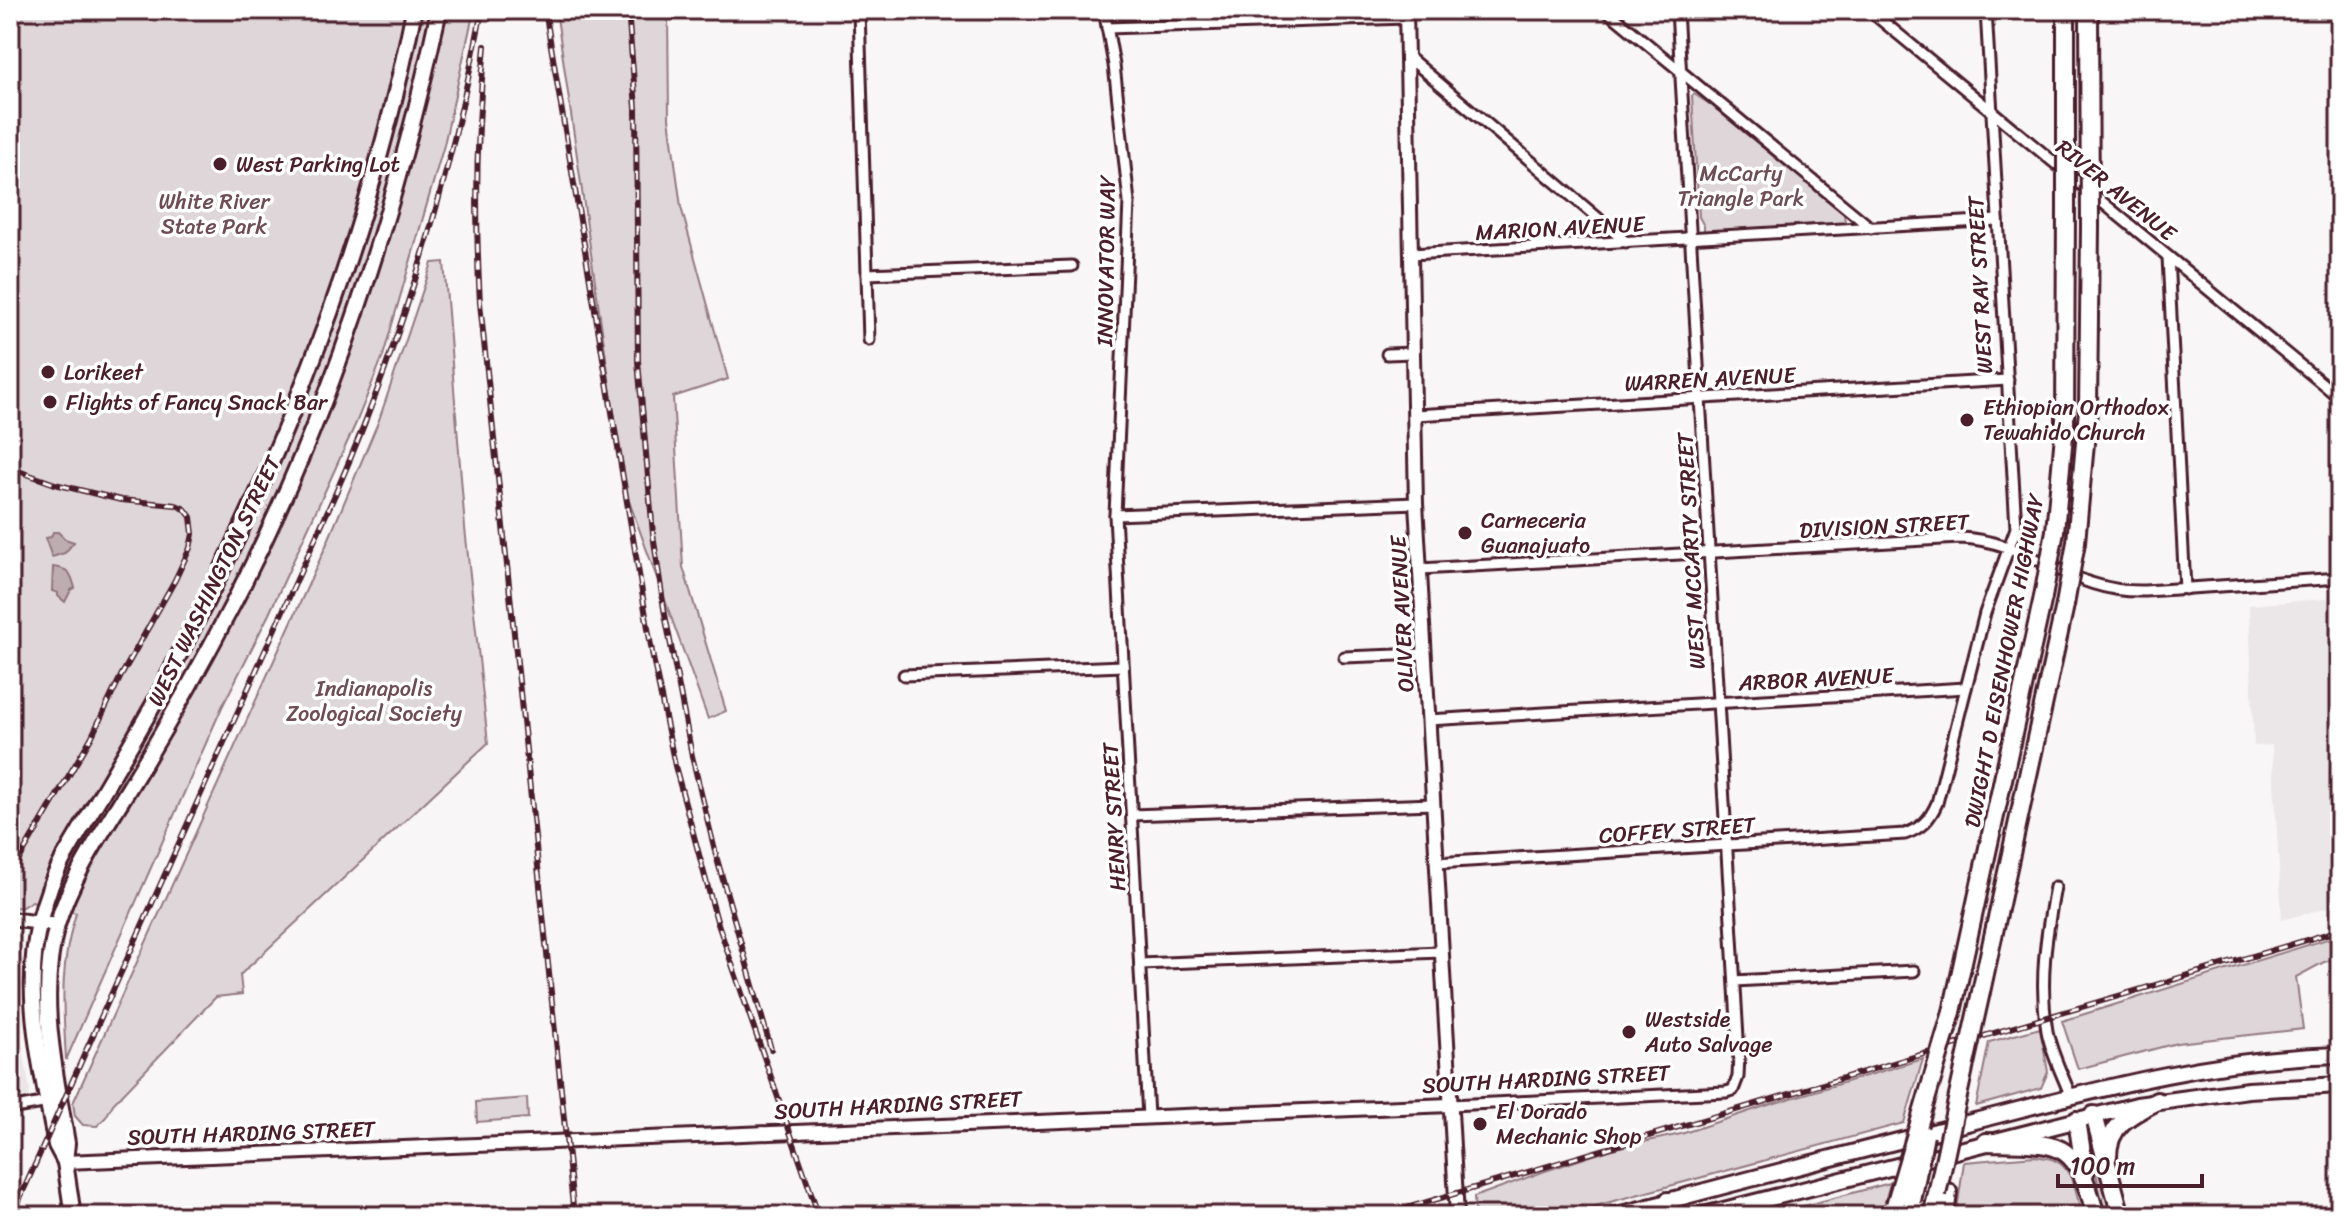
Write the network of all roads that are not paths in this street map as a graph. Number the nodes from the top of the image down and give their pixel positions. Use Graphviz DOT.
graph roads {
  1 [pos="414,10"];
  2 [pos="439,10"];
  3 [pos="859,10"];
  4 [pos="1104,10"];
  5 [pos="1606,10"];
  6 [pos="1677,10"];
  7 [pos="1869,10"];
  8 [pos="1986,10"];
  9 [pos="2066,10"];
  10 [pos="2089,10"];
  11 [pos="1406,14"];
  12 [pos="1107,28"];
  13 [pos="1407,56"];
  14 [pos="1681,72"];
  15 [pos="1993,112"];
  16 [pos="1998,220"];
  17 [pos="1871,228"];
  18 [pos="1691,238"];
  19 [pos="1626,242"];
  20 [pos="1411,254"];
  21 [pos="2168,257"];
  22 [pos="1072,266"];
  23 [pos="867,274"];
  24 [pos="869,340"];
  25 [pos="1413,353"];
  26 [pos="1387,354"];
  27 [pos="2008,380"];
  28 [pos="1700,398"];
  29 [pos="2340,398"];
  30 [pos="1415,415"];
  31 [pos="1416,503"];
  32 [pos="1115,515"];
  33 [pos="2010,547"];
  34 [pos="1709,553"];
  35 [pos="1420,569"];
  36 [pos="2340,578"];
  37 [pos="2185,589"];
  38 [pos="1424,654"];
  39 [pos="1344,657"];
  40 [pos="1123,666"];
  41 [pos="904,675"];
  42 [pos="1966,688"];
  43 [pos="1718,703"];
  44 [pos="1428,720"];
  45 [pos="1433,804"];
  46 [pos="1132,815"];
  47 [pos="1919,827"];
  48 [pos="1726,845"];
  49 [pos="1436,863"];
  50 [pos="2055,887"];
  51 [pos="10,919"];
  52 [pos="38,922"];
  53 [pos="57,925"];
  54 [pos="1441,952"];
  55 [pos="1140,964"];
  56 [pos="1914,971"];
  57 [pos="1735,981"];
  58 [pos="1954,1005"];
  59 [pos="2340,1055"];
  60 [pos="2340,1085"];
  61 [pos="1733,1090"];
  62 [pos="2071,1097"];
  63 [pos="2157,1101"];
  64 [pos="48,1102"];
  65 [pos="1450,1105"];
  66 [pos="10,1109"];
  67 [pos="2094,1115"];
  68 [pos="1148,1117"];
  69 [pos="2077,1120"];
  70 [pos="1986,1142"];
  71 [pos="65,1162"];
  72 [pos="2108,1166"];
  73 [pos="2087,1183"];
  74 [pos="1942,1193"];
  75 [pos="1910,1208"];
  76 [pos="1893,1210"];
  77 [pos="1668,1211"];
  78 [pos="1730,1212"];
  79 [pos="73,1216"];
  80 [pos="1457,1216"];
  81 [pos="1609,1216"];
  82 [pos="1700,1216"];
  83 [pos="1932,1216"];
  84 [pos="1945,1216"];
  85 [pos="2096,1216"];
  86 [pos="2121,1216"];
  1 -- 52 [label="main road, WEST WASHINGTON STREET"];
  2 -- 53 [label="main road, WEST WASHINGTON STREET"];
  3 -- 23 [label="street"];
  4 -- 12 [label="street, INNOVATOR WAY"];
  5 -- 14 [label="street"];
  6 -- 14 [label="street, WEST MCCARTY STREET"];
  7 -- 15 [label="street, RIVER AVENUE"];
  8 -- 15 [label="street, WEST RAY STREET"];
  9 -- 58 [label="highway, DWIGHT D EISENHOWER HIGHWAY, bridge"];
  10 -- 74 [label="highway, DWIGHT D EISENHOWER HIGHWAY, bridge"];
  11 -- 12 [label="street"];
  11 -- 13 [label="street, OLIVER AVENUE"];
  12 -- 32 [label="street, INNOVATOR WAY"];
  13 -- 19 [label="street"];
  13 -- 20 [label="street, OLIVER AVENUE"];
  14 -- 17 [label="street"];
  14 -- 18 [label="street, WEST MCCARTY STREET"];
  15 -- 16 [label="street, WEST RAY STREET"];
  15 -- 21 [label="street, RIVER AVENUE"];
  16 -- 17 [label="street, MARION AVENUE"];
  16 -- 27 [label="street, WEST RAY STREET"];
  17 -- 18 [label="street, MARION AVENUE"];
  18 -- 19 [label="street, MARION AVENUE"];
  18 -- 28 [label="street, WEST MCCARTY STREET"];
  19 -- 20 [label="street, MARION AVENUE"];
  20 -- 25 [label="street, OLIVER AVENUE"];
  21 -- 29 [label="street, RIVER AVENUE"];
  21 -- 37 [label="street"];
  22 -- 23 [label="street"];
  23 -- 24 [label="street"];
  25 -- 26 [label="street"];
  25 -- 30 [label="street, OLIVER AVENUE"];
  27 -- 28 [label="street, WARREN AVENUE"];
  27 -- 33 [label="street, WEST RAY STREET"];
  28 -- 30 [label="street, WARREN AVENUE"];
  28 -- 34 [label="street, WEST MCCARTY STREET"];
  30 -- 31 [label="street, OLIVER AVENUE"];
  31 -- 32 [label="street"];
  31 -- 35 [label="street, OLIVER AVENUE"];
  32 -- 40 [label="street, HENRY STREET"];
  33 -- 34 [label="street, DIVISION STREET"];
  33 -- 37 [label="street, DIVISION STREET"];
  33 -- 42 [label="street, WEST RAY STREET"];
  34 -- 35 [label="street, DIVISION STREET"];
  34 -- 43 [label="street, WEST MCCARTY STREET"];
  35 -- 38 [label="street, OLIVER AVENUE"];
  36 -- 37 [label="street, DIVISION STREET"];
  38 -- 39 [label="street"];
  38 -- 44 [label="street, OLIVER AVENUE"];
  40 -- 41 [label="street"];
  40 -- 46 [label="street, HENRY STREET"];
  42 -- 43 [label="street, ARBOR AVENUE"];
  42 -- 47 [label="street, WEST RAY STREET"];
  43 -- 44 [label="street, ARBOR AVENUE"];
  43 -- 48 [label="street, WEST MCCARTY STREET"];
  44 -- 45 [label="street, OLIVER AVENUE"];
  45 -- 46 [label="street"];
  45 -- 49 [label="street, OLIVER AVENUE"];
  46 -- 55 [label="street, HENRY STREET"];
  47 -- 48 [label="street, COFFEY STREET"];
  48 -- 49 [label="street, COFFEY STREET"];
  48 -- 57 [label="street, WEST MCCARTY STREET"];
  49 -- 54 [label="street, OLIVER AVENUE"];
  50 -- 62 [label="street"];
  51 -- 52 [label="street"];
  52 -- 53 [label="street"];
  52 -- 64 [label="main road, WEST WASHINGTON STREET"];
  53 -- 71 [label="main road, WEST WASHINGTON STREET"];
  54 -- 55 [label="street"];
  54 -- 65 [label="street, OLIVER AVENUE"];
  55 -- 68 [label="street, HENRY STREET"];
  56 -- 57 [label="street"];
  57 -- 61 [label="street, WEST MCCARTY STREET"];
  58 -- 75 [label="highway, DWIGHT D EISENHOWER HIGHWAY, bridge"];
  58 -- 76 [label="highway, bridge"];
  59 -- 62 [label="main road"];
  60 -- 63 [label="main road"];
  61 -- 65 [label="street, SOUTH HARDING STREET"];
  62 -- 67 [label="main road"];
  62 -- 69 [label="main road"];
  62 -- 77 [label="main road"];
  63 -- 67 [label="main road"];
  63 -- 72 [label="highway"];
  64 -- 66 [label="street"];
  64 -- 71 [label="main road, WEST WASHINGTON STREET"];
  65 -- 68 [label="street, SOUTH HARDING STREET"];
  65 -- 80 [label="street, OLIVER AVENUE"];
  67 -- 69 [label="main road"];
  67 -- 72 [label="highway"];
  68 -- 71 [label="street, SOUTH HARDING STREET"];
  69 -- 70 [label="main road"];
  69 -- 73 [label="highway"];
  70 -- 73 [label="highway"];
  70 -- 78 [label="main road"];
  71 -- 79 [label="main road, WEST WASHINGTON STREET"];
  72 -- 86 [label="highway"];
  73 -- 85 [label="highway"];
  74 -- 83 [label="highway"];
  74 -- 84 [label="highway"];
  77 -- 81 [label="street"];
  78 -- 82 [label="main road"];
}
